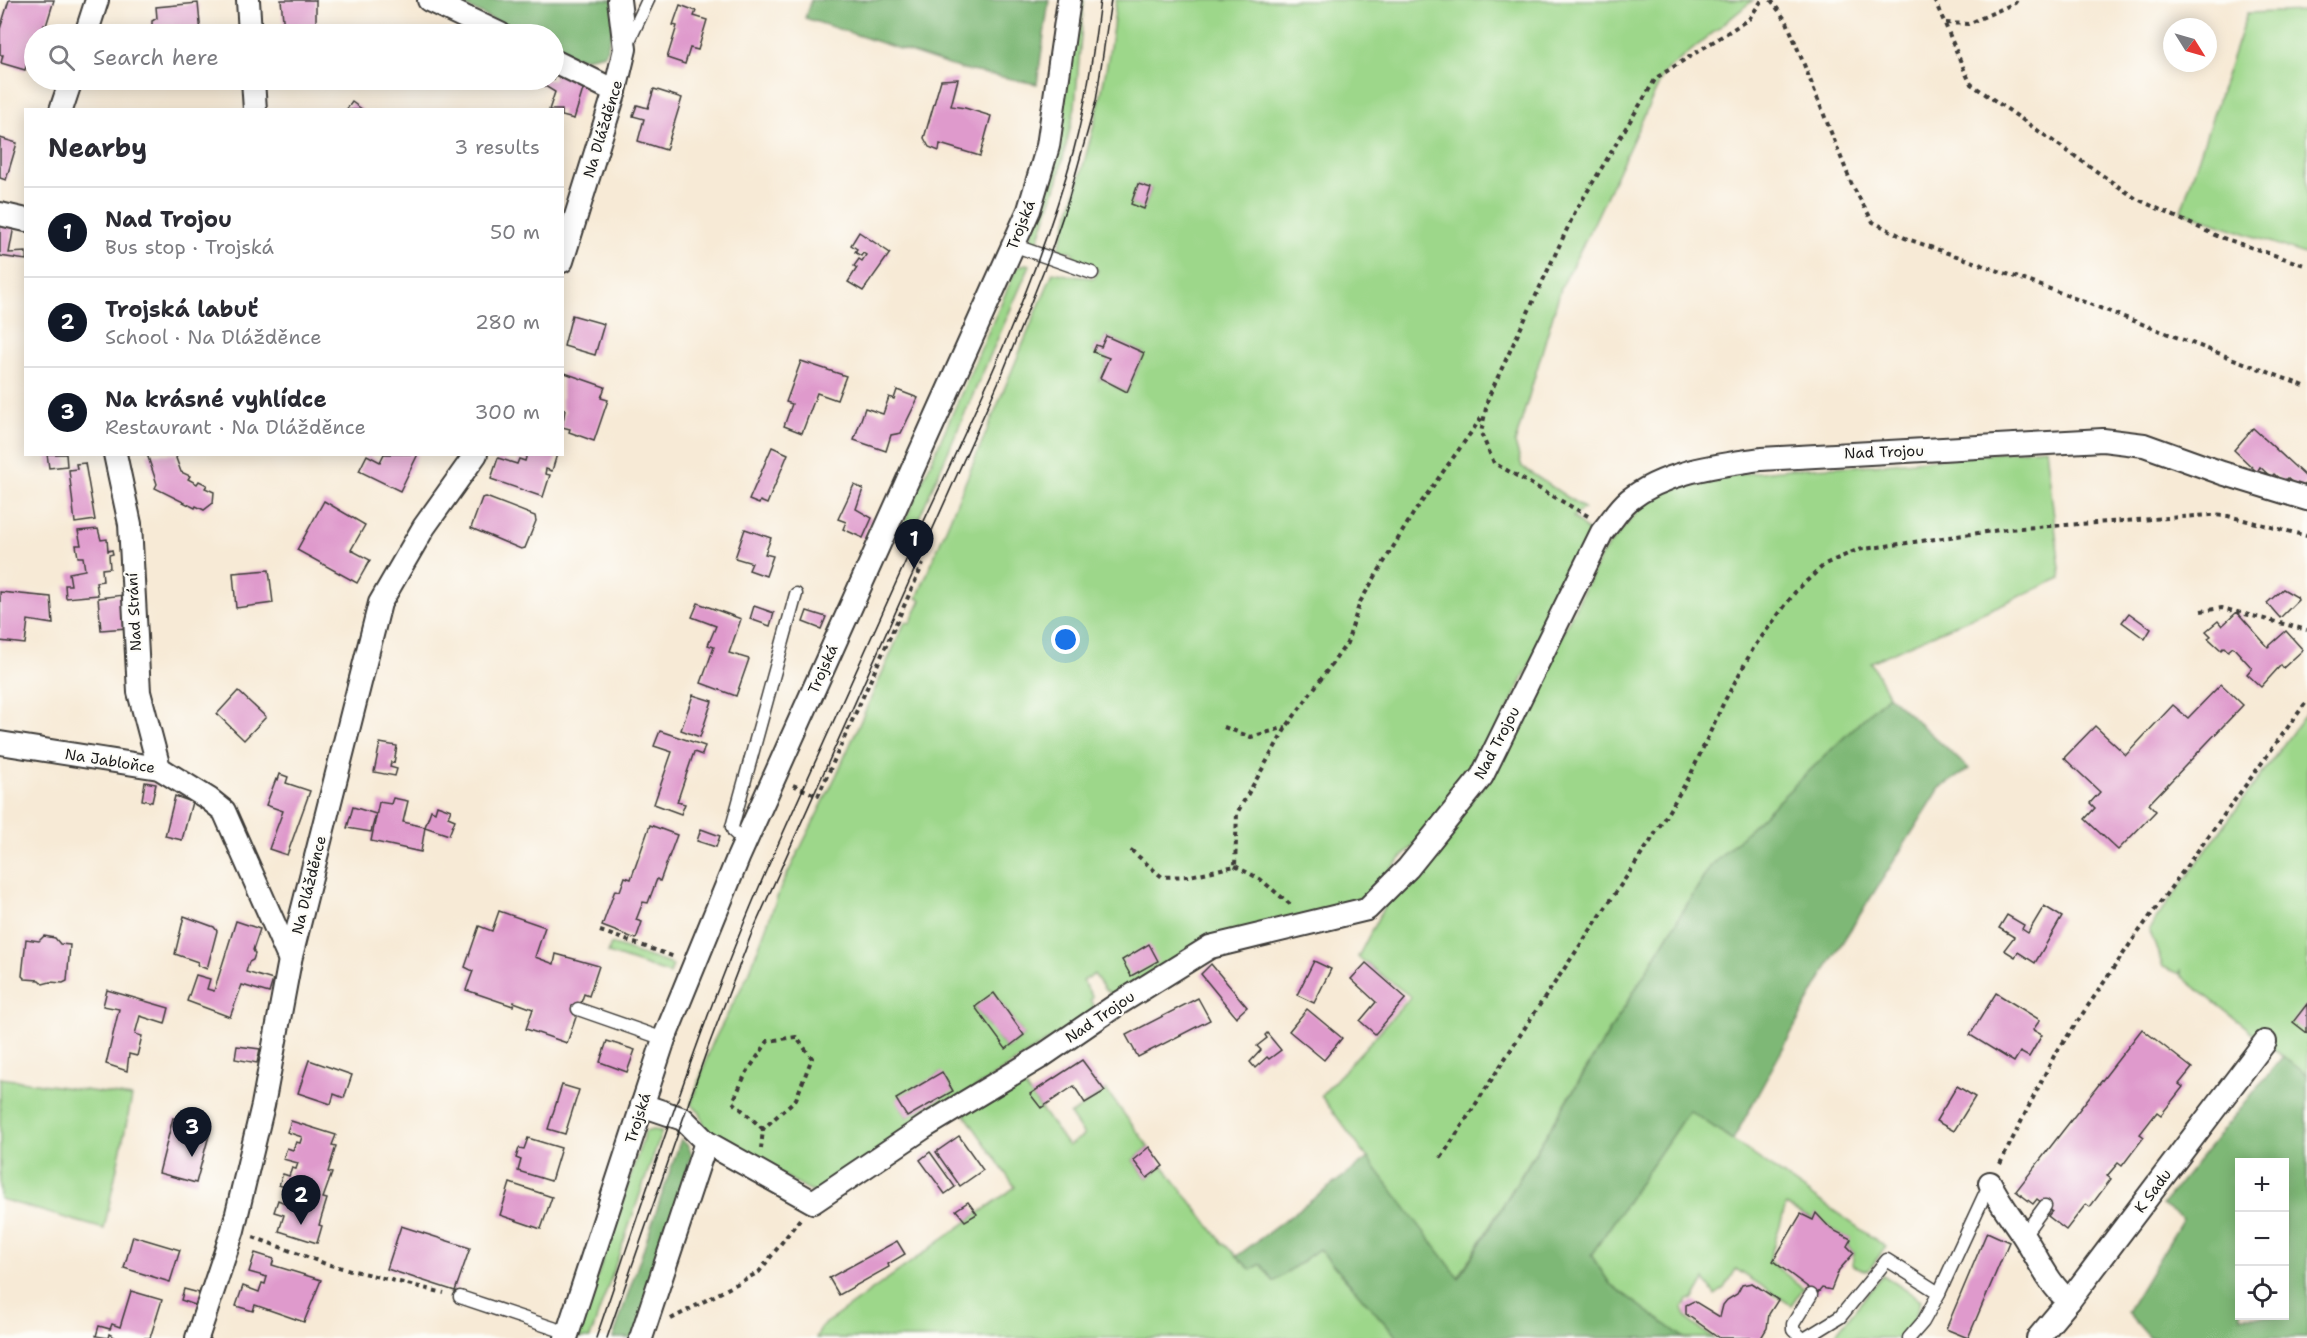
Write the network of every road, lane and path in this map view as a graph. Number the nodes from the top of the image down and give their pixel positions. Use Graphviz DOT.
graph roads {
  1 [pos="98,0"];
  2 [pos="248,0"];
  3 [pos="429,0"];
  4 [pos="619,0"];
  5 [pos="648,0"];
  6 [pos="1069,0"];
  7 [pos="1762,0"];
  8 [pos="1771,0"];
  9 [pos="1934,0"];
  10 [pos="2017,0"];
  11 [pos="1946,23"];
  12 [pos="90,24"];
  13 [pos="249,24"];
  14 [pos="479,24"];
  15 [pos="625,49"];
  16 [pos="564,66"];
  17 [pos="68,90"];
  18 [pos="254,90"];
  19 [pos="615,91"];
  20 [pos="62,108"];
  21 [pos="255,108"];
  22 [pos="0,214"];
  23 [pos="24,220"];
  24 [pos="1013,245"];
  25 [pos="564,255"];
  26 [pos="2307,266"];
  27 [pos="1092,273"];
  28 [pos="2307,387"];
  29 [pos="1485,414"];
  30 [pos="116,456"];
  31 [pos="475,456"];
  32 [pos="2307,499"];
  33 [pos="1602,532"];
  34 [pos="2307,536"];
  35 [pos="923,564"];
  36 [pos="796,594"];
  37 [pos="2201,611"];
  38 [pos="2307,630"];
  39 [pos="2307,701"];
  40 [pos="1287,726"];
  41 [pos="1224,727"];
  42 [pos="0,743"];
  43 [pos="159,768"];
  44 [pos="793,785"];
  45 [pos="745,842"];
  46 [pos="1131,850"];
  47 [pos="1235,866"];
  48 [pos="1286,903"];
  49 [pos="600,932"];
  50 [pos="682,959"];
  51 [pos="290,960"];
  52 [pos="578,1008"];
  53 [pos="664,1039"];
  54 [pos="2265,1042"];
  55 [pos="642,1105"];
  56 [pos="764,1130"];
  57 [pos="706,1142"];
  58 [pos="1441,1158"];
  59 [pos="758,1171"];
  60 [pos="1990,1183"];
  61 [pos="813,1202"];
  62 [pos="2045,1206"];
  63 [pos="246,1234"];
  64 [pos="2024,1236"];
  65 [pos="1939,1293"];
  66 [pos="1811,1295"];
  67 [pos="460,1297"];
  68 [pos="2069,1301"];
  69 [pos="644,1330"];
  70 [pos="567,1336"];
  71 [pos="197,1338"];
  72 [pos="1804,1338"];
  73 [pos="1909,1338"];
  74 [pos="2038,1338"];
  1 -- 12 [label="street"];
  2 -- 13 [label="street"];
  3 -- 14 [label="street"];
  4 -- 15 [label="street"];
  5 -- 15 [label="lane, Na Dlážděnce"];
  6 -- 24 [label="street, Trojská"];
  7 -- 29 [label="path"];
  8 -- 28 [label="path"];
  9 -- 11 [label="path"];
  10 -- 11 [label="path"];
  11 -- 26 [label="path"];
  15 -- 19 [label="street, Na Dlážděnce"];
  16 -- 19 [label="street"];
  17 -- 20 [label="street"];
  18 -- 21 [label="street"];
  19 -- 25 [label="street, Na Dlážděnce"];
  22 -- 23 [label="street"];
  24 -- 27 [label="lane"];
  24 -- 45 [label="street, Trojská"];
  29 -- 33 [label="path"];
  29 -- 40 [label="path"];
  30 -- 43 [label="street, Nad Strání"];
  31 -- 51 [label="street, Na Dlážděnce"];
  32 -- 33 [label="street, Nad Trojou"];
  33 -- 61 [label="street, Nad Trojou"];
  34 -- 58 [label="path"];
  35 -- 44 [label="path"];
  36 -- 45 [label="lane"];
  37 -- 38 [label="path"];
  39 -- 60 [label="path"];
  40 -- 41 [label="path"];
  40 -- 47 [label="path"];
  42 -- 43 [label="street, Na Jabloňce"];
  43 -- 51 [label="street, Na Jabloňce"];
  45 -- 53 [label="street, Trojská"];
  46 -- 47 [label="path"];
  47 -- 48 [label="path"];
  49 -- 50 [label="path"];
  51 -- 71 [label="street, Na Dlážděnce"];
  52 -- 53 [label="lane"];
  53 -- 55 [label="street, Trojská"];
  54 -- 68 [label="street, K Sadu"];
  55 -- 57 [label="street"];
  55 -- 70 [label="street, Trojská"];
  56 -- 56 [label="path"];
  56 -- 59 [label="path"];
  57 -- 59 [label="street"];
  57 -- 69 [label="street"];
  59 -- 61 [label="street"];
  60 -- 64 [label="street"];
  60 -- 65 [label="lane"];
  61 -- 69 [label="path"];
  62 -- 64 [label="lane"];
  63 -- 67 [label="path"];
  64 -- 68 [label="street"];
  65 -- 72 [label="lane"];
  65 -- 73 [label="lane"];
  66 -- 72 [label="lane"];
  67 -- 70 [label="lane"];
  68 -- 74 [label="street, K Sadu"];
}
